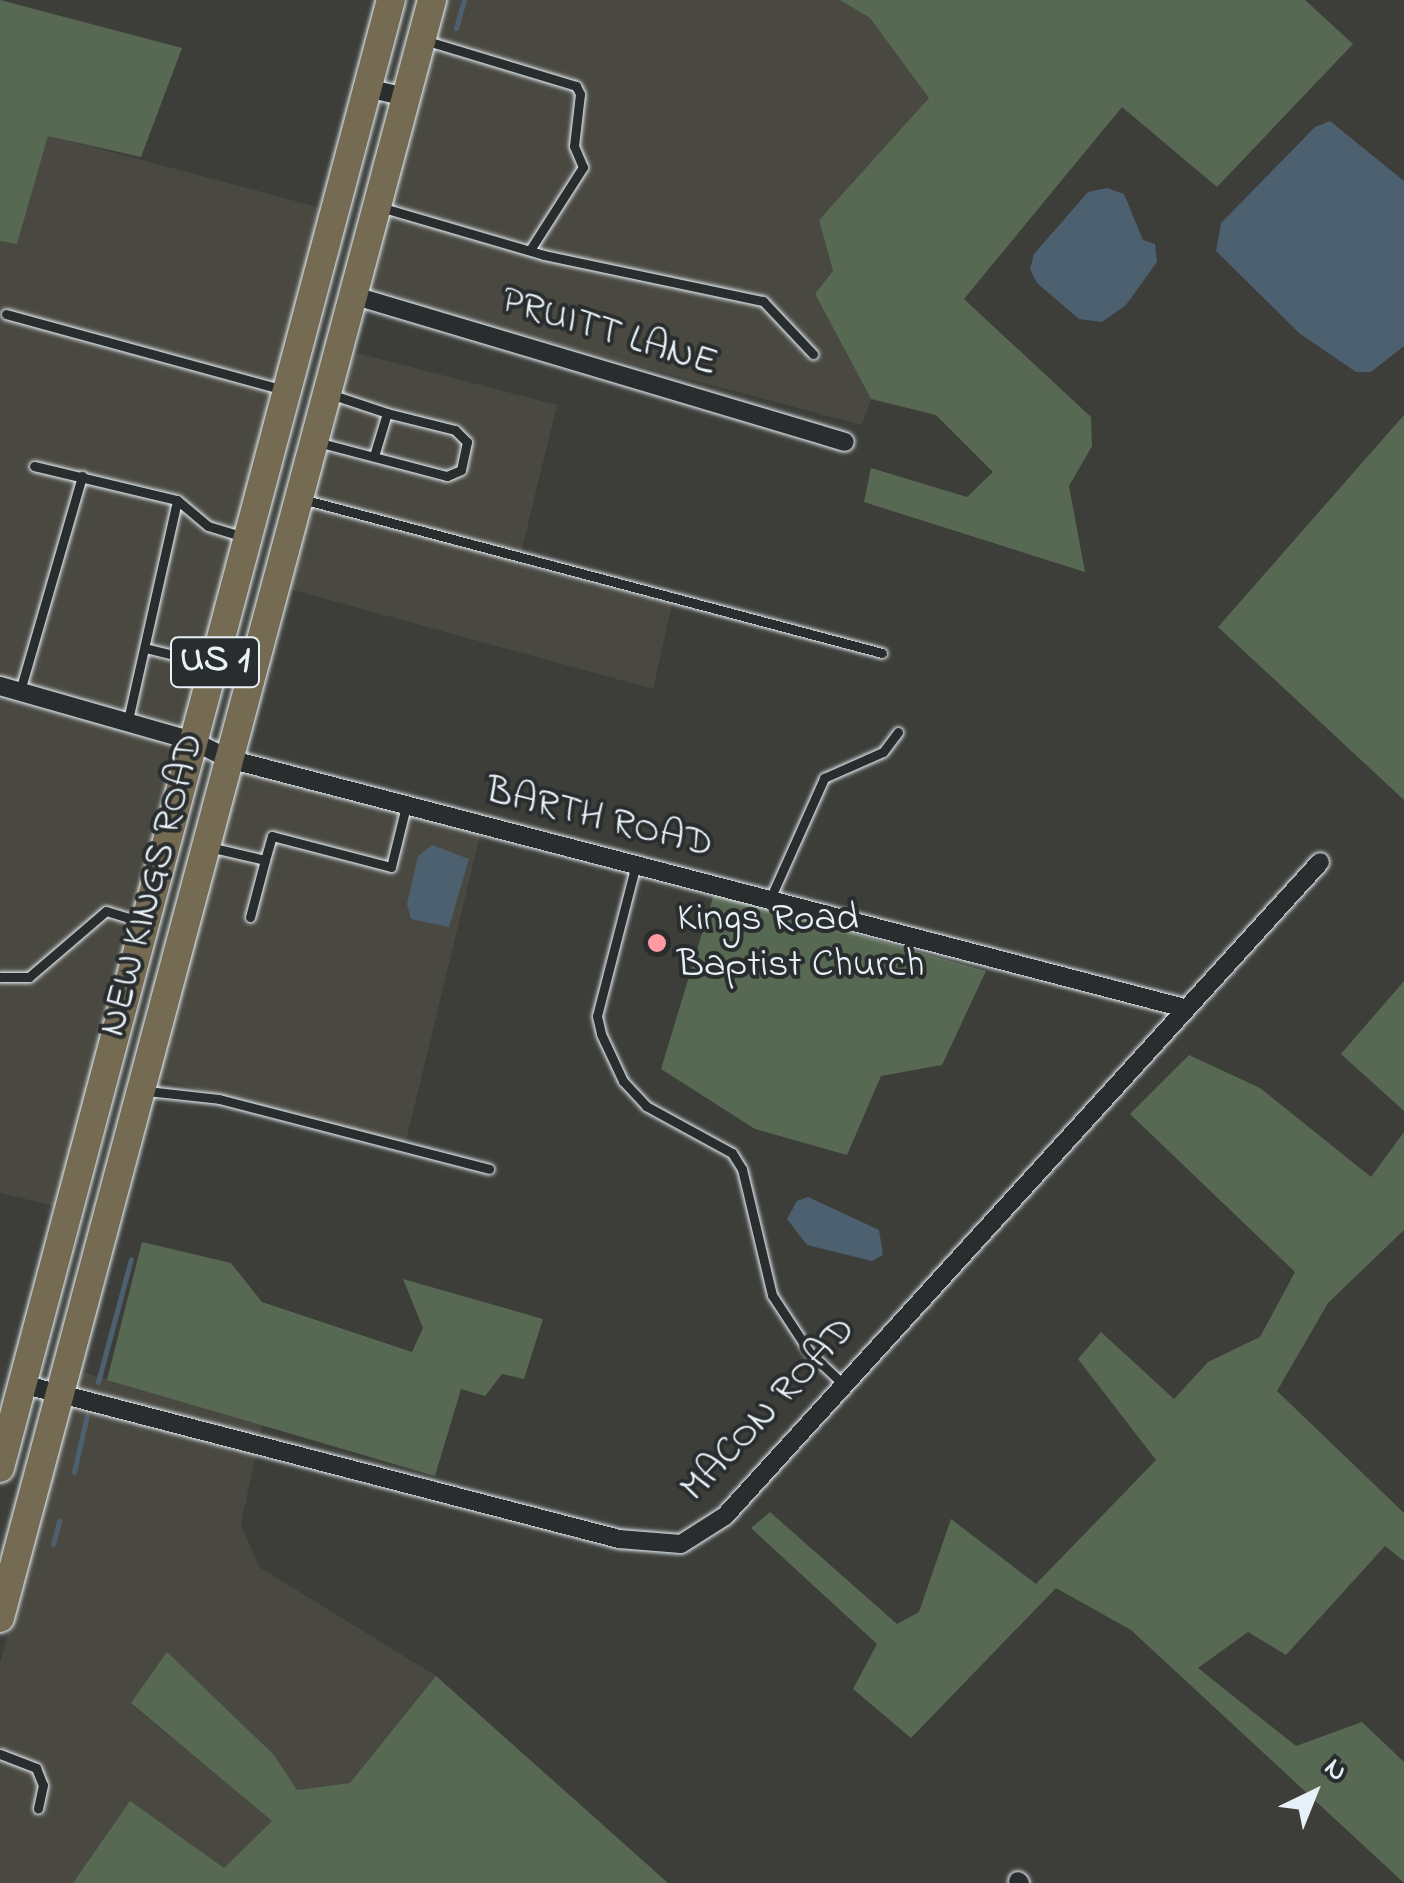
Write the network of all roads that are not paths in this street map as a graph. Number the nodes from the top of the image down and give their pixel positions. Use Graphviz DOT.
graph roads {
  1 [pos="391,0"];
  2 [pos="432,0"];
  3 [pos="422,40"];
  4 [pos="368,88"];
  5 [pos="406,97"];
  6 [pos="377,206"];
  7 [pos="530,250"];
  8 [pos="352,294"];
  9 [pos="6,314"];
  10 [pos="813,354"];
  11 [pos="287,391"];
  12 [pos="327,394"];
  13 [pos="387,413"];
  14 [pos="314,442"];
  15 [pos="845,442"];
  16 [pos="374,456"];
  17 [pos="34,466"];
  18 [pos="82,476"];
  19 [pos="299,498"];
  20 [pos="176,500"];
  21 [pos="248,538"];
  22 [pos="145,648"];
  23 [pos="882,654"];
  24 [pos="214,665"];
  25 [pos="0,686"];
  26 [pos="20,691"];
  27 [pos="128,720"];
  28 [pos="898,732"];
  29 [pos="194,741"];
  30 [pos="229,760"];
  31 [pos="406,806"];
  32 [pos="206,846"];
  33 [pos="264,860"];
  34 [pos="1320,862"];
  35 [pos="636,864"];
  36 [pos="770,899"];
  37 [pos="250,917"];
  38 [pos="145,922"];
  39 [pos="0,977"];
  40 [pos="1184,1008"];
  41 [pos="139,1090"];
  42 [pos="488,1169"];
  43 [pos="22,1384"];
  44 [pos="843,1384"];
  45 [pos="58,1393"];
  46 [pos="0,1468"];
  47 [pos="0,1618"];
  48 [pos="0,1754"];
  49 [pos="38,1808"];
  1 -- 4 [label="highway, NEW KINGS ROAD / US 1"];
  2 -- 3 [label="highway, NEW KINGS ROAD / US 1"];
  3 -- 5 [label="highway, NEW KINGS ROAD / US 1"];
  3 -- 7 [label="lane"];
  4 -- 5 [label="street"];
  4 -- 11 [label="highway, NEW KINGS ROAD / US 1"];
  5 -- 6 [label="highway, NEW KINGS ROAD / US 1"];
  6 -- 7 [label="lane"];
  6 -- 8 [label="highway, NEW KINGS ROAD / US 1"];
  7 -- 10 [label="lane"];
  8 -- 12 [label="highway, NEW KINGS ROAD / US 1"];
  8 -- 15 [label="street, PRUITT LANE"];
  9 -- 11 [label="lane"];
  11 -- 21 [label="highway, NEW KINGS ROAD / US 1"];
  12 -- 13 [label="lane"];
  12 -- 14 [label="highway, NEW KINGS ROAD / US 1"];
  13 -- 16 [label="lane"];
  13 -- 16 [label="lane"];
  14 -- 16 [label="lane"];
  14 -- 19 [label="highway, NEW KINGS ROAD / US 1"];
  17 -- 18 [label="lane"];
  18 -- 20 [label="lane"];
  18 -- 26 [label="lane"];
  19 -- 23 [label="lane"];
  19 -- 30 [label="highway, NEW KINGS ROAD / US 1"];
  20 -- 21 [label="lane"];
  20 -- 22 [label="lane"];
  21 -- 24 [label="highway, NEW KINGS ROAD / US 1"];
  22 -- 24 [label="lane"];
  22 -- 27 [label="lane"];
  24 -- 29 [label="highway, NEW KINGS ROAD / US 1"];
  25 -- 26 [label="street, BARTH ROAD"];
  26 -- 27 [label="street, BARTH ROAD"];
  27 -- 29 [label="street, BARTH ROAD"];
  28 -- 36 [label="lane"];
  29 -- 30 [label="street, BARTH ROAD"];
  29 -- 38 [label="highway, NEW KINGS ROAD / US 1"];
  30 -- 31 [label="street, BARTH ROAD"];
  30 -- 32 [label="highway, NEW KINGS ROAD / US 1"];
  31 -- 33 [label="lane"];
  31 -- 35 [label="street, BARTH ROAD"];
  32 -- 33 [label="lane"];
  32 -- 41 [label="highway, NEW KINGS ROAD / US 1"];
  33 -- 37 [label="lane"];
  34 -- 40 [label="street, MACON ROAD"];
  35 -- 36 [label="street, BARTH ROAD"];
  35 -- 44 [label="lane"];
  36 -- 40 [label="street, BARTH ROAD"];
  38 -- 39 [label="lane"];
  38 -- 43 [label="highway, NEW KINGS ROAD / US 1"];
  40 -- 44 [label="street, MACON ROAD"];
  41 -- 42 [label="lane"];
  41 -- 45 [label="highway, NEW KINGS ROAD / US 1"];
  43 -- 45 [label="street, MACON ROAD"];
  43 -- 46 [label="highway, NEW KINGS ROAD / US 1"];
  44 -- 45 [label="street, MACON ROAD"];
  45 -- 47 [label="highway, NEW KINGS ROAD / US 1"];
  48 -- 49 [label="lane"];
}
